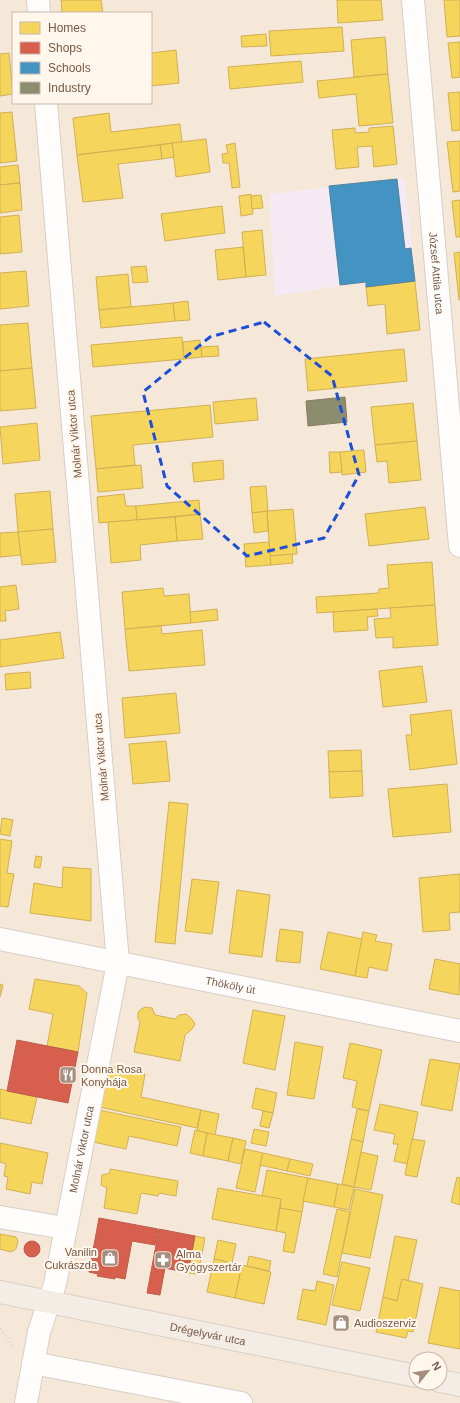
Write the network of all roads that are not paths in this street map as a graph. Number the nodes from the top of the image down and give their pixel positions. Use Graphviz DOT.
graph roads {
  1 [pos="38,0"];
  2 [pos="414,0"];
  3 [pos="39,12"];
  4 [pos="46,104"];
  5 [pos="460,546"];
  6 [pos="0,940"];
  7 [pos="118,963"];
  8 [pos="460,1031"];
  9 [pos="0,1217"];
  10 [pos="65,1228"];
  11 [pos="0,1292"];
  12 [pos="48,1301"];
  13 [pos="33,1363"];
  14 [pos="408,1374"];
  15 [pos="448,1383"];
  16 [pos="460,1385"];
  17 [pos="26,1403"];
  18 [pos="241,1403"];
  1 -- 3 [label="street"];
  2 -- 5 [label="street, József Attila utca"];
  4 -- 7 [label="street, Molnár Viktor utca"];
  6 -- 7 [label="street, Thököly út"];
  7 -- 8 [label="street, Thököly út"];
  7 -- 10 [label="street, Molnár Viktor utca"];
  9 -- 10 [label="street"];
  10 -- 12 [label="street, Molnár Viktor utca"];
  11 -- 12 [label="main road, Drégelyvár utca"];
  12 -- 13 [label="street, Molnár Viktor utca"];
  12 -- 14 [label="main road, Drégelyvár utca"];
  13 -- 17 [label="street, Molnár Viktor utca"];
  13 -- 18 [label="street"];
  15 -- 16 [label="main road"];
}
